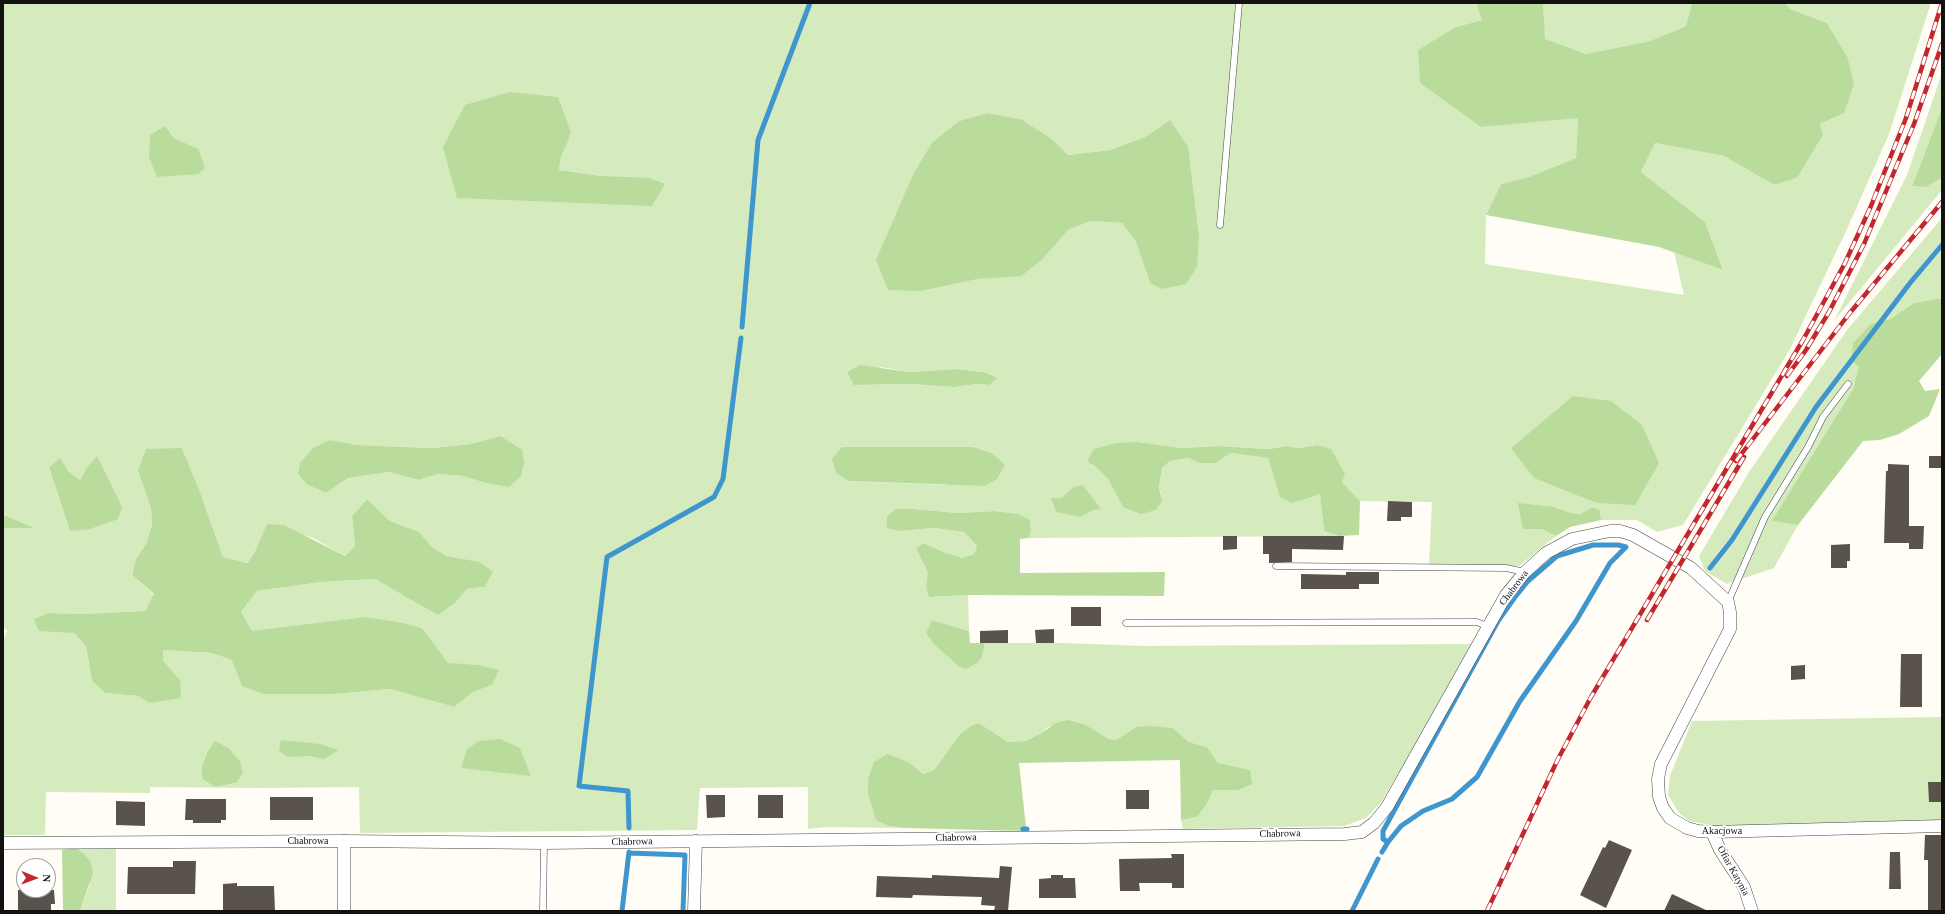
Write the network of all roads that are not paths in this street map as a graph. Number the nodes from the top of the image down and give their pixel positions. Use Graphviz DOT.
graph roads {
  1 [pos="1239,3"];
  2 [pos="1220,225"];
  3 [pos="1848,384"];
  4 [pos="1276,566"];
  5 [pos="1525,572"];
  6 [pos="1728,602"];
  7 [pos="1126,623"];
  8 [pos="1489,627"];
  9 [pos="1942,826"];
  10 [pos="1712,832"];
  11 [pos="344,841"];
  12 [pos="696,841"];
  13 [pos="3,843"];
  14 [pos="544,843"];
  15 [pos="344,911"];
  16 [pos="543,911"];
  17 [pos="694,911"];
  18 [pos="1752,911"];
  1 -- 2 [label="lane"];
  3 -- 6 [label="lane"];
  4 -- 5 [label="lane"];
  5 -- 6 [label="street, Chabrowa"];
  5 -- 8 [label="street, Chabrowa"];
  6 -- 10 [label="street, Akacjowa"];
  7 -- 8 [label="lane"];
  8 -- 12 [label="street, Chabrowa"];
  9 -- 10 [label="street, Akacjowa"];
  10 -- 18 [label="street, Ofiar Katynia"];
  11 -- 13 [label="street, Chabrowa"];
  11 -- 14 [label="street, Chabrowa"];
  11 -- 15 [label="street"];
  12 -- 14 [label="street, Chabrowa"];
  12 -- 17 [label="street"];
  14 -- 16 [label="lane"];
}
